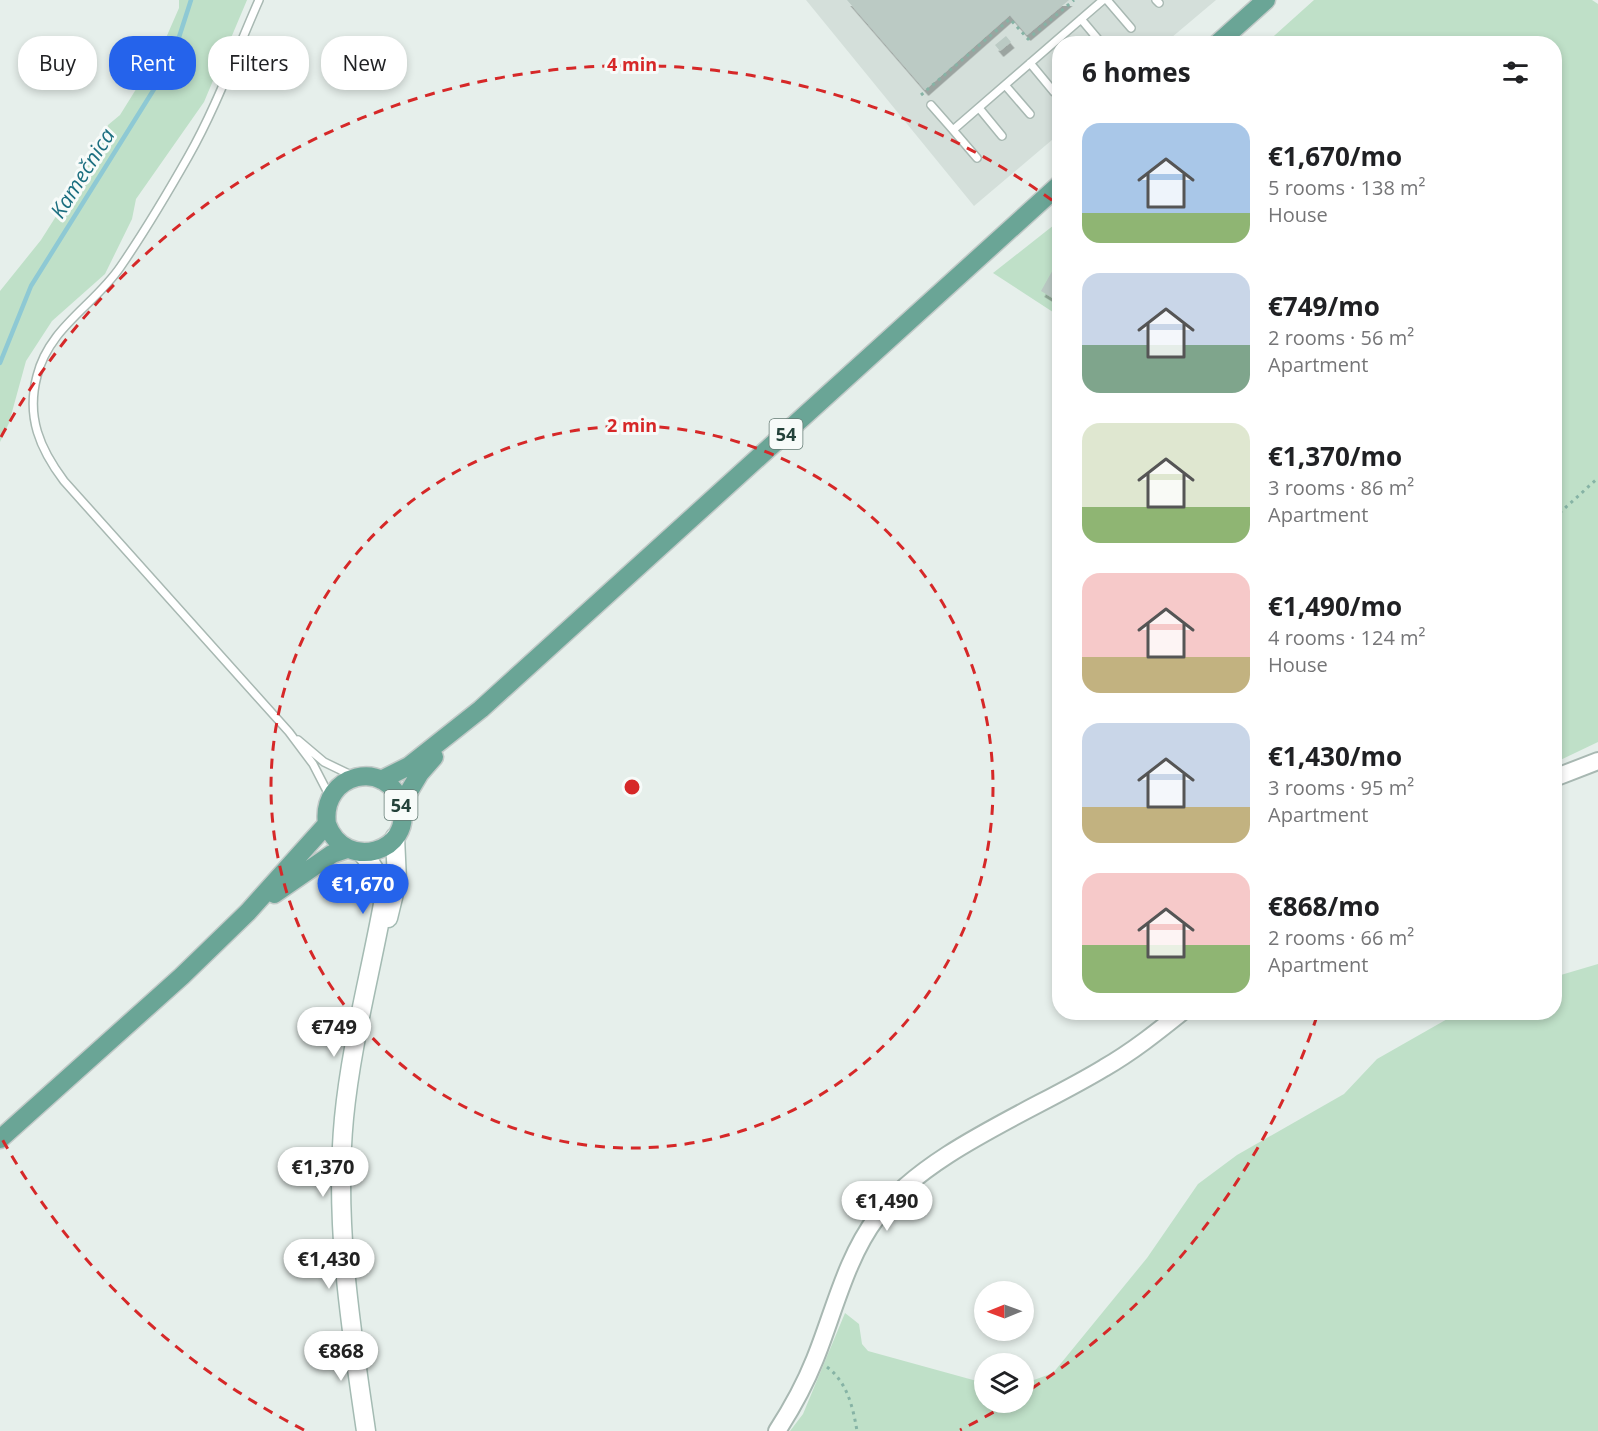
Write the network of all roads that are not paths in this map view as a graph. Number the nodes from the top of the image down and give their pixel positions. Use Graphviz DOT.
graph roads {
  1 [pos="259,0"];
  2 [pos="1105,0"];
  3 [pos="1266,0"];
  4 [pos="1081,19"];
  5 [pos="1131,28"];
  6 [pos="1065,36"];
  7 [pos="1095,36"];
  8 [pos="1226,36"];
  9 [pos="1052,48"];
  10 [pos="1030,63"];
  11 [pos="1005,85"];
  12 [pos="1052,90"];
  13 [pos="931,105"];
  14 [pos="979,108"];
  15 [pos="1030,114"];
  16 [pos="953,130"];
  17 [pos="1002,136"];
  18 [pos="977,158"];
  19 [pos="1052,191"];
  20 [pos="481,709"];
  21 [pos="289,732"];
  22 [pos="1598,761"];
  23 [pos="1562,775"];
  24 [pos="356,777"];
  25 [pos="381,780"];
  26 [pos="330,797"];
  27 [pos="401,805"];
  28 [pos="327,824"];
  29 [pos="395,837"];
  30 [pos="354,851"];
  31 [pos="248,912"];
  32 [pos="370,974"];
  33 [pos="1172,1020"];
  34 [pos="0,1139"];
  35 [pos="366,1431"];
  36 [pos="777,1431"];
  1 -- 21 [label="lane"];
  2 -- 4 [label="lane"];
  2 -- 5 [label="lane"];
  3 -- 8 [label="main road"];
  4 -- 6 [label="lane"];
  4 -- 7 [label="lane"];
  9 -- 10 [label="lane"];
  10 -- 11 [label="lane"];
  10 -- 12 [label="lane"];
  11 -- 14 [label="lane"];
  11 -- 15 [label="lane"];
  13 -- 16 [label="lane"];
  14 -- 16 [label="lane"];
  14 -- 17 [label="lane"];
  16 -- 18 [label="lane"];
  19 -- 20 [label="main road, 54"];
  20 -- 25 [label="main road, 54"];
  20 -- 27 [label="main road, 54"];
  21 -- 24 [label="lane"];
  21 -- 26 [label="lane"];
  22 -- 23 [label="street"];
  24 -- 25 [label="main road, 54"];
  24 -- 26 [label="main road"];
  25 -- 27 [label="main road, 54"];
  26 -- 28 [label="main road"];
  27 -- 29 [label="main road, 54"];
  28 -- 30 [label="main road"];
  28 -- 31 [label="main road, 54"];
  29 -- 30 [label="main road, 54"];
  29 -- 32 [label="main road"];
  30 -- 31 [label="main road, 54"];
  30 -- 32 [label="main road"];
  31 -- 34 [label="main road, 54"];
  32 -- 35 [label="main road"];
  33 -- 36 [label="street"];
}
